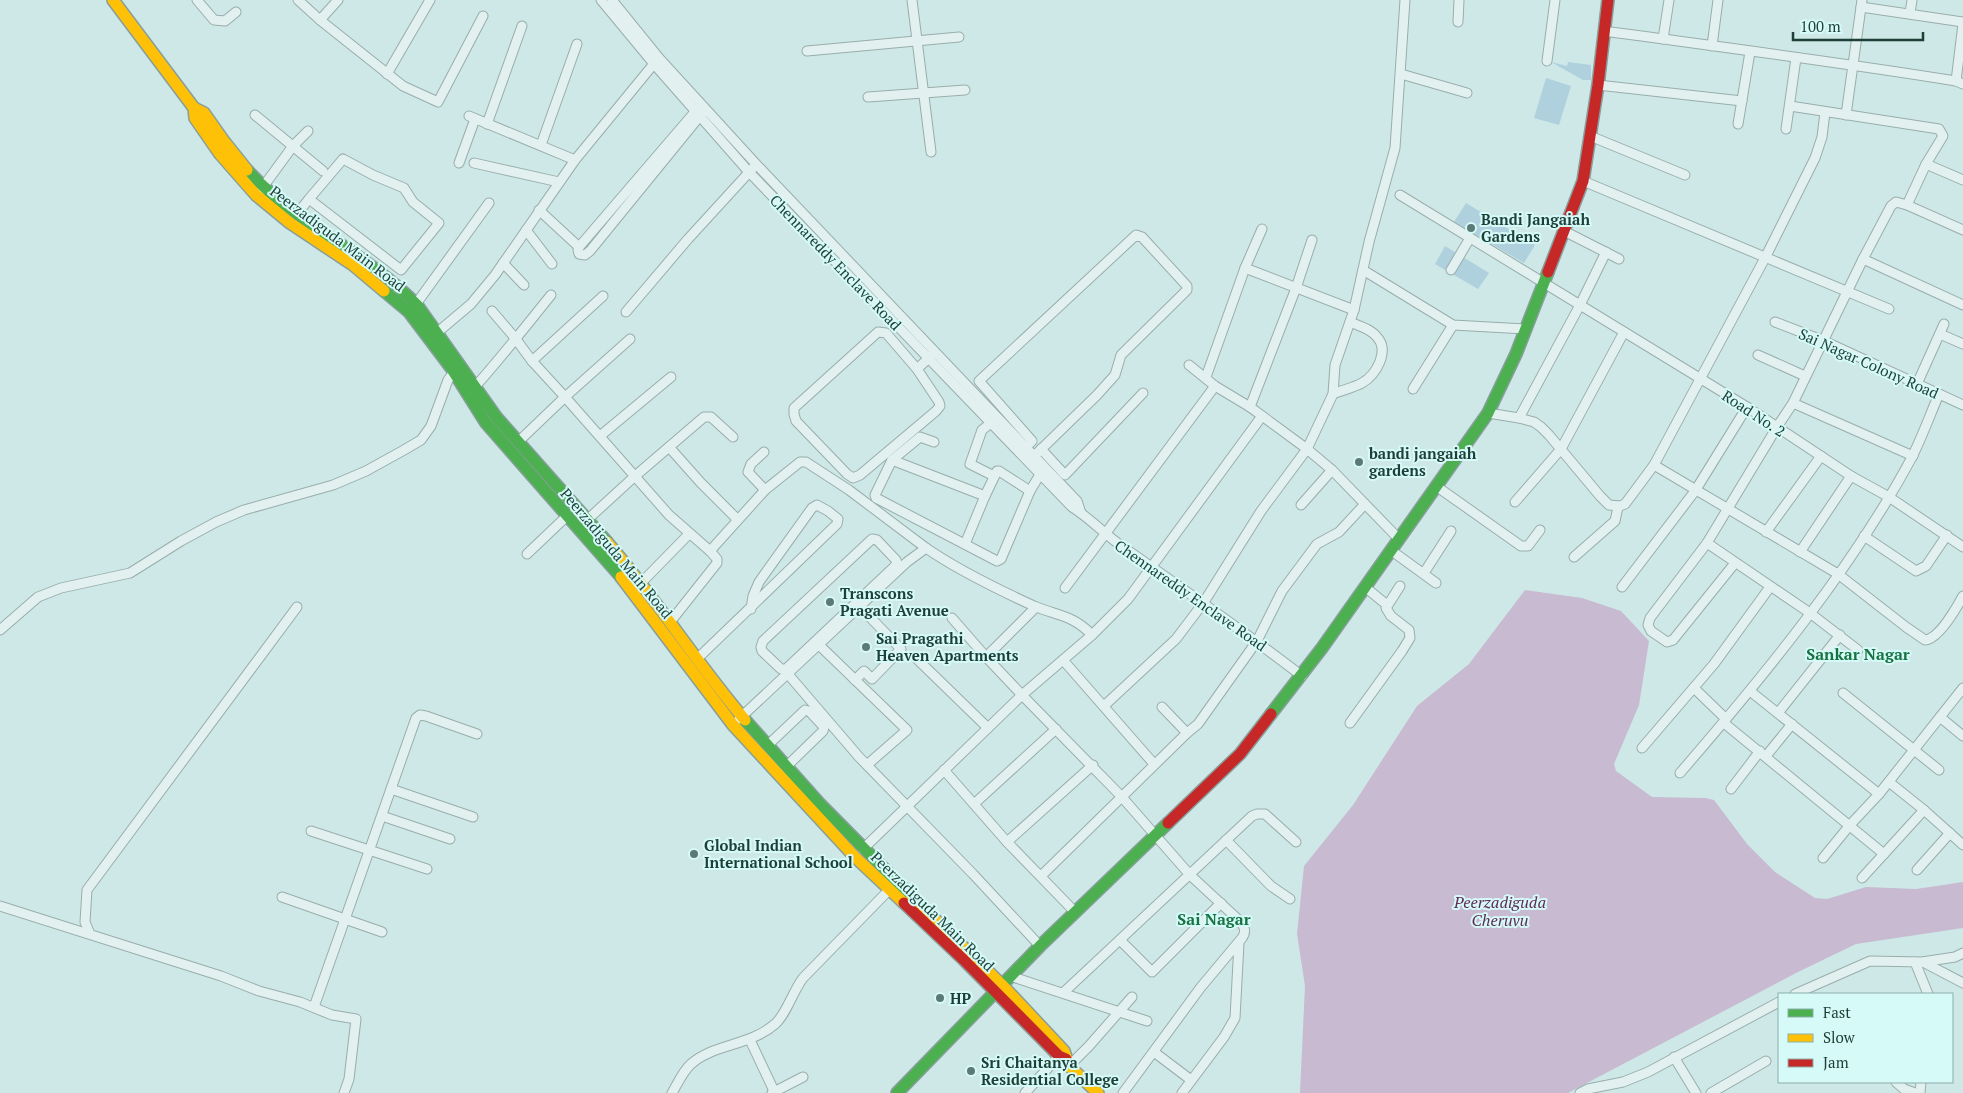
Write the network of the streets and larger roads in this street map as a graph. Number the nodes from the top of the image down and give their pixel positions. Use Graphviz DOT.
graph roads {
  1 [pos="113,0"];
  2 [pos="197,0"];
  3 [pos="298,0"];
  4 [pos="338,0"];
  5 [pos="430,0"];
  6 [pos="601,0"];
  7 [pos="612,0"];
  8 [pos="912,0"];
  9 [pos="1405,0"];
  10 [pos="1459,0"];
  11 [pos="1555,0"];
  12 [pos="1608,0"];
  13 [pos="1669,0"];
  14 [pos="1718,0"];
  15 [pos="1912,0"];
  16 [pos="1861,4"];
  17 [pos="236,12"];
  18 [pos="1910,13"];
  19 [pos="484,16"];
  20 [pos="320,20"];
  21 [pos="1458,22"];
  22 [pos="1963,23"];
  23 [pos="522,26"];
  24 [pos="1604,31"];
  25 [pos="959,37"];
  26 [pos="1663,39"];
  27 [pos="917,42"];
  28 [pos="577,44"];
  29 [pos="1712,46"];
  30 [pos="807,51"];
  31 [pos="1750,52"];
  32 [pos="1796,58"];
  33 [pos="1547,60"];
  34 [pos="657,61"];
  35 [pos="1852,64"];
  36 [pos="387,74"];
  37 [pos="1401,74"];
  38 [pos="1960,82"];
  39 [pos="1598,85"];
  40 [pos="965,90"];
  41 [pos="1467,92"];
  42 [pos="924,94"];
  43 [pos="868,97"];
  44 [pos="1742,101"];
  45 [pos="1790,106"];
  46 [pos="701,110"];
  47 [pos="1825,112"];
  48 [pos="255,115"];
  49 [pos="1846,115"];
  50 [pos="487,124"];
  51 [pos="1738,124"];
  52 [pos="1786,129"];
  53 [pos="308,131"];
  54 [pos="1590,136"];
  55 [pos="541,145"];
  56 [pos="293,146"];
  57 [pos="931,152"];
  58 [pos="575,160"];
  59 [pos="458,163"];
  60 [pos="474,163"];
  61 [pos="756,164"];
  62 [pos="1926,164"];
  63 [pos="323,171"];
  64 [pos="749,172"];
  65 [pos="1685,175"];
  66 [pos="1963,180"];
  67 [pos="1583,181"];
  68 [pos="559,182"];
  69 [pos="260,191"];
  70 [pos="1400,195"];
  71 [pos="309,199"];
  72 [pos="489,204"];
  73 [pos="1907,205"];
  74 [pos="540,210"];
  75 [pos="616,212"];
  76 [pos="296,214"];
  77 [pos="600,224"];
  78 [pos="1262,229"];
  79 [pos="526,230"];
  80 [pos="607,230"];
  81 [pos="1963,230"];
  82 [pos="1564,231"];
  83 [pos="592,232"];
  84 [pos="1470,238"];
  85 [pos="599,239"];
  86 [pos="1312,240"];
  87 [pos="579,247"];
  88 [pos="1606,252"];
  89 [pos="1765,258"];
  90 [pos="1619,259"];
  91 [pos="1862,259"];
  92 [pos="502,263"];
  93 [pos="552,264"];
  94 [pos="1245,268"];
  95 [pos="1363,270"];
  96 [pos="1451,270"];
  97 [pos="1542,283"];
  98 [pos="524,286"];
  99 [pos="1296,288"];
  100 [pos="1847,291"];
  101 [pos="551,295"];
  102 [pos="603,296"];
  103 [pos="416,304"];
  104 [pos="1580,305"];
  105 [pos="1963,305"];
  106 [pos="1889,309"];
  107 [pos="1354,310"];
  108 [pos="492,311"];
  109 [pos="626,312"];
  110 [pos="1350,322"];
  111 [pos="1775,322"];
  112 [pos="1944,324"];
  113 [pos="1453,325"];
  114 [pos="1525,329"];
  115 [pos="439,331"];
  116 [pos="1624,332"];
  117 [pos="1940,334"];
  118 [pos="515,338"];
  119 [pos="630,339"];
  120 [pos="1824,341"];
  121 [pos="1963,344"];
  122 [pos="1758,355"];
  123 [pos="932,356"];
  124 [pos="532,361"];
  125 [pos="1189,365"];
  126 [pos="455,368"];
  127 [pos="918,370"];
  128 [pos="1805,376"];
  129 [pos="671,377"];
  130 [pos="1206,377"];
  131 [pos="1701,379"];
  132 [pos="1917,384"];
  133 [pos="1216,386"];
  134 [pos="474,388"];
  135 [pos="963,389"];
  136 [pos="1413,389"];
  137 [pos="1143,394"];
  138 [pos="1332,394"];
  139 [pos="1938,394"];
  140 [pos="565,397"];
  141 [pos="1793,403"];
  142 [pos="1963,405"];
  143 [pos="1250,407"];
  144 [pos="1747,407"];
  145 [pos="1488,413"];
  146 [pos="1262,416"];
  147 [pos="1519,418"];
  148 [pos="991,423"];
  149 [pos="1777,427"];
  150 [pos="600,436"];
  151 [pos="734,437"];
  152 [pos="518,442"];
  153 [pos="934,442"];
  154 [pos="669,447"];
  155 [pos="1026,447"];
  156 [pos="1307,448"];
  157 [pos="1041,449"];
  158 [pos="1561,449"];
  159 [pos="764,452"];
  160 [pos="1821,456"];
  161 [pos="1912,456"];
  162 [pos="892,460"];
  163 [pos="1031,460"];
  164 [pos="1654,465"];
  165 [pos="1332,470"];
  166 [pos="1042,471"];
  167 [pos="634,476"];
  168 [pos="994,476"];
  169 [pos="1851,476"];
  170 [pos="1436,486"];
  171 [pos="766,490"];
  172 [pos="1030,491"];
  173 [pos="1695,491"];
  174 [pos="985,496"];
  175 [pos="1889,496"];
  176 [pos="1515,502"];
  177 [pos="1301,504"];
  178 [pos="1365,504"];
  179 [pos="1618,506"];
  180 [pos="1728,509"];
  181 [pos="568,515"];
  182 [pos="737,519"];
  183 [pos="588,520"];
  184 [pos="1540,530"];
  185 [pos="1451,531"];
  186 [pos="1766,532"];
  187 [pos="689,534"];
  188 [pos="1104,534"];
  189 [pos="1947,535"];
  190 [pos="1864,536"];
  191 [pos="1398,538"];
  192 [pos="1707,543"];
  193 [pos="965,544"];
  194 [pos="1963,546"];
  195 [pos="926,548"];
  196 [pos="710,551"];
  197 [pos="1392,551"];
  198 [pos="1800,552"];
  199 [pos="527,554"];
  200 [pos="1574,558"];
  201 [pos="1735,563"];
  202 [pos="1152,568"];
  203 [pos="1424,573"];
  204 [pos="1838,574"];
  205 [pos="641,583"];
  206 [pos="1436,583"];
  207 [pos="1400,586"];
  208 [pos="1622,586"];
  209 [pos="1365,587"];
  210 [pos="1770,587"];
  211 [pos="1065,588"];
  212 [pos="1963,596"];
  213 [pos="1204,602"];
  214 [pos="1387,605"];
  215 [pos="859,606"];
  216 [pos="297,607"];
  217 [pos="1036,607"];
  218 [pos="751,609"];
  219 [pos="1810,612"];
  220 [pos="952,618"];
  221 [pos="671,621"];
  222 [pos="0,630"];
  223 [pos="1092,635"];
  224 [pos="1840,635"];
  225 [pos="1257,641"];
  226 [pos="818,644"];
  227 [pos="1858,650"];
  228 [pos="986,657"];
  229 [pos="697,659"];
  230 [pos="917,659"];
  231 [pos="1063,660"];
  232 [pos="784,671"];
  233 [pos="1302,676"];
  234 [pos="855,680"];
  235 [pos="1694,688"];
  236 [pos="1963,688"];
  237 [pos="1750,691"];
  238 [pos="1842,693"];
  239 [pos="1022,695"];
  240 [pos="1105,705"];
  241 [pos="1162,707"];
  242 [pos="1778,713"];
  243 [pos="742,716"];
  244 [pos="1940,717"];
  245 [pos="1725,721"];
  246 [pos="1350,722"];
  247 [pos="1792,724"];
  248 [pos="733,725"];
  249 [pos="988,728"];
  250 [pos="1056,729"];
  251 [pos="1187,733"];
  252 [pos="476,734"];
  253 [pos="1963,736"];
  254 [pos="768,745"];
  255 [pos="1642,748"];
  256 [pos="1914,750"];
  257 [pos="1763,754"];
  258 [pos="1154,764"];
  259 [pos="867,766"];
  260 [pos="1093,766"];
  261 [pos="786,767"];
  262 [pos="944,770"];
  263 [pos="1939,770"];
  264 [pos="1680,773"];
  265 [pos="1889,782"];
  266 [pos="391,789"];
  267 [pos="1731,789"];
  268 [pos="1880,794"];
  269 [pos="1122,796"];
  270 [pos="974,804"];
  271 [pos="906,806"];
  272 [pos="1924,810"];
  273 [pos="382,816"];
  274 [pos="473,817"];
  275 [pos="1850,825"];
  276 [pos="311,830"];
  277 [pos="1950,833"];
  278 [pos="1156,835"];
  279 [pos="450,839"];
  280 [pos="1226,840"];
  281 [pos="1008,842"];
  282 [pos="1296,842"];
  283 [pos="1963,845"];
  284 [pos="863,848"];
  285 [pos="370,850"];
  286 [pos="1884,854"];
  287 [pos="1823,858"];
  288 [pos="427,869"];
  289 [pos="1916,870"];
  290 [pos="1190,875"];
  291 [pos="1041,876"];
  292 [pos="1862,878"];
  293 [pos="889,890"];
  294 [pos="282,897"];
  295 [pos="1290,898"];
  296 [pos="1221,903"];
  297 [pos="0,906"];
  298 [pos="913,906"];
  299 [pos="1075,912"];
  300 [pos="345,919"];
  301 [pos="382,932"];
  302 [pos="90,934"];
  303 [pos="1120,940"];
  304 [pos="1239,942"];
  305 [pos="1040,946"];
  306 [pos="1963,953"];
  307 [pos="1919,962"];
  308 [pos="1963,983"];
  309 [pos="1002,984"];
  310 [pos="1064,993"];
  311 [pos="1797,993"];
  312 [pos="1928,993"];
  313 [pos="1132,997"];
  314 [pos="1778,1003"];
  315 [pos="314,1007"];
  316 [pos="1120,1012"];
  317 [pos="1147,1021"];
  318 [pos="750,1040"];
  319 [pos="1154,1052"];
  320 [pos="1674,1057"];
  321 [pos="1065,1060"];
  322 [pos="1766,1061"];
  323 [pos="803,1077"];
  324 [pos="1191,1080"];
  325 [pos="1897,1083"];
  326 [pos="344,1093"];
  327 [pos="672,1093"];
  328 [pos="774,1093"];
  329 [pos="897,1093"];
  330 [pos="1025,1093"];
  331 [pos="1098,1093"];
  332 [pos="1122,1093"];
  333 [pos="1182,1093"];
  334 [pos="1580,1093"];
  335 [pos="1696,1093"];
  336 [pos="1710,1093"];
  337 [pos="1915,1093"];
  1 -- 69 [label="street, Peerzadiguda Main Road"];
  2 -- 17 [label="street"];
  3 -- 20 [label="street"];
  4 -- 20 [label="street"];
  5 -- 36 [label="street"];
  6 -- 34 [label="street, Chennareddy Enclave Road"];
  7 -- 34 [label="street, Chennareddy Enclave Road"];
  8 -- 27 [label="street"];
  9 -- 37 [label="street"];
  10 -- 21 [label="street"];
  11 -- 33 [label="street"];
  12 -- 24 [label="street"];
  13 -- 26 [label="street"];
  14 -- 29 [label="street"];
  15 -- 18 [label="street"];
  16 -- 18 [label="street"];
  16 -- 35 [label="street"];
  18 -- 22 [label="street"];
  19 -- 36 [label="street"];
  20 -- 36 [label="street"];
  22 -- 38 [label="street"];
  23 -- 50 [label="street"];
  24 -- 26 [label="street"];
  24 -- 39 [label="street"];
  25 -- 27 [label="street"];
  26 -- 29 [label="street"];
  27 -- 30 [label="street"];
  27 -- 42 [label="street"];
  28 -- 55 [label="street"];
  29 -- 31 [label="street"];
  31 -- 32 [label="street"];
  31 -- 44 [label="street"];
  32 -- 35 [label="street"];
  32 -- 45 [label="street"];
  34 -- 46 [label="street, Chennareddy Enclave Road"];
  34 -- 58 [label="street"];
  35 -- 38 [label="street"];
  35 -- 49 [label="street"];
  37 -- 41 [label="street"];
  37 -- 95 [label="street"];
  39 -- 44 [label="street"];
  39 -- 54 [label="street"];
  40 -- 42 [label="street"];
  42 -- 43 [label="street"];
  42 -- 57 [label="street"];
  44 -- 51 [label="street"];
  45 -- 47 [label="street"];
  45 -- 52 [label="street"];
  46 -- 61 [label="street, Chennareddy Enclave Road"];
  46 -- 64 [label="street, Chennareddy Enclave Road"];
  46 -- 75 [label="street"];
  47 -- 49 [label="street"];
  47 -- 89 [label="street"];
  48 -- 56 [label="street"];
  49 -- 62 [label="street"];
  50 -- 55 [label="street"];
  50 -- 59 [label="street"];
  53 -- 56 [label="street"];
  54 -- 65 [label="street"];
  54 -- 67 [label="street"];
  55 -- 58 [label="street"];
  56 -- 63 [label="street"];
  56 -- 69 [label="street"];
  58 -- 68 [label="street"];
  60 -- 68 [label="street"];
  61 -- 64 [label="street"];
  61 -- 123 [label="street, Chennareddy Enclave Road"];
  62 -- 66 [label="street"];
  62 -- 73 [label="street"];
  64 -- 109 [label="street"];
  64 -- 123 [label="street, Chennareddy Enclave Road"];
  67 -- 82 [label="street"];
  67 -- 89 [label="street"];
  68 -- 74 [label="street"];
  69 -- 76 [label="street, Peerzadiguda Main Road"];
  69 -- 126 [label="street, Peerzadiguda Main Road"];
  70 -- 84 [label="street, Road No. 2"];
  71 -- 71 [label="street"];
  71 -- 76 [label="street"];
  72 -- 103 [label="street"];
  73 -- 81 [label="street"];
  73 -- 91 [label="street"];
  74 -- 79 [label="street"];
  74 -- 87 [label="street"];
  75 -- 77 [label="street"];
  75 -- 80 [label="street"];
  76 -- 103 [label="street, Peerzadiguda Main Road"];
  77 -- 80 [label="street"];
  77 -- 83 [label="street"];
  78 -- 94 [label="street"];
  79 -- 92 [label="street"];
  79 -- 93 [label="street"];
  80 -- 85 [label="street"];
  82 -- 88 [label="street"];
  82 -- 97 [label="street"];
  83 -- 85 [label="street"];
  83 -- 87 [label="street"];
  84 -- 96 [label="street"];
  84 -- 97 [label="street, Road No. 2"];
  85 -- 87 [label="street"];
  86 -- 99 [label="street"];
  88 -- 90 [label="street"];
  88 -- 104 [label="street"];
  89 -- 100 [label="street"];
  89 -- 131 [label="street"];
  91 -- 100 [label="street"];
  91 -- 105 [label="street"];
  92 -- 98 [label="street"];
  92 -- 115 [label="street"];
  94 -- 99 [label="street"];
  94 -- 130 [label="street"];
  95 -- 107 [label="street"];
  95 -- 113 [label="street"];
  97 -- 104 [label="street, Road No. 2"];
  97 -- 114 [label="street"];
  99 -- 107 [label="street"];
  99 -- 143 [label="street"];
  100 -- 106 [label="street"];
  100 -- 120 [label="street"];
  101 -- 118 [label="street"];
  102 -- 124 [label="street"];
  103 -- 115 [label="street, Peerzadiguda Main Road"];
  104 -- 116 [label="street, Road No. 2"];
  104 -- 147 [label="street"];
  107 -- 110 [label="street"];
  108 -- 118 [label="street"];
  110 -- 138 [label="street"];
  110 -- 138 [label="street"];
  111 -- 120 [label="street, Sai Nagar Colony Road"];
  112 -- 117 [label="street"];
  113 -- 114 [label="street"];
  113 -- 136 [label="street"];
  114 -- 145 [label="street"];
  115 -- 126 [label="street, Peerzadiguda Main Road"];
  116 -- 131 [label="street, Road No. 2"];
  116 -- 158 [label="street"];
  117 -- 121 [label="street"];
  117 -- 132 [label="street"];
  118 -- 124 [label="street"];
  118 -- 134 [label="street"];
  119 -- 140 [label="street"];
  120 -- 128 [label="street"];
  120 -- 132 [label="street, Sai Nagar Colony Road"];
  122 -- 128 [label="street"];
  123 -- 127 [label="street"];
  123 -- 135 [label="street, Chennareddy Enclave Road"];
  124 -- 140 [label="street"];
  125 -- 130 [label="street"];
  126 -- 134 [label="street, Peerzadiguda Main Road"];
  126 -- 181 [label="street, Peerzadiguda Main Road"];
  126 -- 222 [label="street"];
  127 -- 127 [label="street"];
  128 -- 141 [label="street"];
  129 -- 150 [label="street"];
  130 -- 133 [label="street"];
  131 -- 144 [label="street, Road No. 2"];
  131 -- 164 [label="street"];
  132 -- 139 [label="street, Sai Nagar Colony Road"];
  133 -- 143 [label="street"];
  133 -- 188 [label="street"];
  134 -- 152 [label="street, Peerzadiguda Main Road"];
  135 -- 148 [label="street, Chennareddy Enclave Road"];
  135 -- 155 [label="street, Chennareddy Enclave Road"];
  137 -- 157 [label="street"];
  138 -- 156 [label="street"];
  139 -- 142 [label="street, Sai Nagar Colony Road"];
  139 -- 161 [label="street"];
  140 -- 150 [label="street"];
  140 -- 152 [label="street"];
  141 -- 149 [label="street"];
  141 -- 161 [label="street"];
  143 -- 146 [label="street"];
  144 -- 149 [label="street, Road No. 2"];
  144 -- 173 [label="street"];
  145 -- 147 [label="street"];
  145 -- 170 [label="street"];
  146 -- 156 [label="street"];
  146 -- 202 [label="street"];
  147 -- 158 [label="street"];
  148 -- 155 [label="street, Chennareddy Enclave Road"];
  148 -- 168 [label="street"];
  149 -- 160 [label="street, Road No. 2"];
  149 -- 180 [label="street"];
  150 -- 167 [label="street"];
  151 -- 154 [label="street"];
  152 -- 183 [label="street, Peerzadiguda Main Road"];
  153 -- 162 [label="street"];
  154 -- 167 [label="street"];
  154 -- 182 [label="street"];
  155 -- 157 [label="street"];
  155 -- 163 [label="street, Chennareddy Enclave Road"];
  156 -- 165 [label="street"];
  156 -- 213 [label="street"];
  157 -- 163 [label="street"];
  158 -- 176 [label="street"];
  158 -- 179 [label="street"];
  159 -- 171 [label="street"];
  160 -- 169 [label="street, Road No. 2"];
  160 -- 186 [label="street"];
  161 -- 175 [label="street"];
  162 -- 174 [label="street"];
  162 -- 193 [label="street"];
  163 -- 166 [label="street, Chennareddy Enclave Road"];
  164 -- 173 [label="street"];
  164 -- 179 [label="street"];
  165 -- 177 [label="street"];
  165 -- 178 [label="street"];
  166 -- 172 [label="street"];
  166 -- 188 [label="street, Chennareddy Enclave Road"];
  167 -- 183 [label="street"];
  167 -- 187 [label="street"];
  168 -- 172 [label="street"];
  168 -- 174 [label="street"];
  169 -- 175 [label="street, Road No. 2"];
  169 -- 198 [label="street"];
  170 -- 184 [label="street"];
  170 -- 191 [label="street"];
  171 -- 182 [label="street"];
  171 -- 195 [label="street"];
  172 -- 193 [label="street"];
  173 -- 180 [label="street"];
  173 -- 208 [label="street"];
  174 -- 193 [label="street"];
  175 -- 189 [label="street, Road No. 2"];
  175 -- 190 [label="street"];
  178 -- 191 [label="street"];
  178 -- 225 [label="street"];
  179 -- 200 [label="street"];
  180 -- 186 [label="street"];
  180 -- 192 [label="street"];
  181 -- 199 [label="street"];
  181 -- 248 [label="street, Peerzadiguda Main Road"];
  182 -- 196 [label="street"];
  183 -- 205 [label="street, Peerzadiguda Main Road"];
  185 -- 203 [label="street"];
  186 -- 198 [label="street"];
  187 -- 196 [label="street"];
  187 -- 205 [label="street"];
  188 -- 202 [label="street, Chennareddy Enclave Road"];
  188 -- 211 [label="street"];
  189 -- 190 [label="street"];
  189 -- 194 [label="street, Road No. 2"];
  190 -- 204 [label="street"];
  191 -- 197 [label="street"];
  192 -- 201 [label="street"];
  192 -- 201 [label="street"];
  195 -- 215 [label="street"];
  195 -- 217 [label="street"];
  196 -- 221 [label="street"];
  197 -- 203 [label="street"];
  197 -- 209 [label="street"];
  198 -- 204 [label="street"];
  201 -- 210 [label="street"];
  202 -- 213 [label="street, Chennareddy Enclave Road"];
  202 -- 223 [label="street"];
  203 -- 206 [label="street"];
  204 -- 212 [label="street"];
  204 -- 219 [label="street"];
  205 -- 221 [label="street, Peerzadiguda Main Road"];
  207 -- 214 [label="street"];
  209 -- 214 [label="street"];
  209 -- 233 [label="street"];
  210 -- 219 [label="street"];
  210 -- 235 [label="street"];
  213 -- 225 [label="street, Chennareddy Enclave Road"];
  213 -- 240 [label="street"];
  214 -- 246 [label="street"];
  215 -- 226 [label="street"];
  215 -- 234 [label="street"];
  216 -- 302 [label="street"];
  217 -- 223 [label="street"];
  217 -- 228 [label="street"];
  218 -- 218 [label="street"];
  218 -- 229 [label="street"];
  219 -- 224 [label="street"];
  219 -- 237 [label="street"];
  220 -- 228 [label="street"];
  221 -- 229 [label="street, Peerzadiguda Main Road"];
  223 -- 231 [label="street"];
  224 -- 227 [label="street"];
  224 -- 242 [label="street"];
  225 -- 233 [label="street, Chennareddy Enclave Road"];
  225 -- 251 [label="street"];
  226 -- 232 [label="street"];
  226 -- 234 [label="street"];
  228 -- 239 [label="street"];
  229 -- 243 [label="street, Peerzadiguda Main Road"];
  230 -- 249 [label="street"];
  231 -- 239 [label="street"];
  231 -- 240 [label="street"];
  232 -- 232 [label="street"];
  232 -- 243 [label="street"];
  232 -- 259 [label="street"];
  233 -- 278 [label="street"];
  234 -- 259 [label="street"];
  235 -- 245 [label="street"];
  235 -- 255 [label="street"];
  236 -- 244 [label="street"];
  237 -- 242 [label="street"];
  237 -- 245 [label="street"];
  238 -- 256 [label="street"];
  239 -- 249 [label="street"];
  239 -- 250 [label="street"];
  240 -- 258 [label="street"];
  241 -- 251 [label="street"];
  242 -- 247 [label="street"];
  243 -- 248 [label="street"];
  243 -- 254 [label="street, Peerzadiguda Main Road"];
  244 -- 253 [label="street"];
  244 -- 256 [label="street"];
  245 -- 257 [label="street"];
  245 -- 264 [label="street"];
  247 -- 257 [label="street"];
  247 -- 268 [label="street"];
  248 -- 293 [label="street, Peerzadiguda Main Road"];
  249 -- 262 [label="street"];
  250 -- 260 [label="street"];
  250 -- 270 [label="street"];
  251 -- 258 [label="street"];
  252 -- 266 [label="street"];
  254 -- 261 [label="street, Peerzadiguda Main Road"];
  254 -- 261 [label="street"];
  256 -- 263 [label="street"];
  256 -- 265 [label="street"];
  257 -- 267 [label="street"];
  257 -- 275 [label="street"];
  258 -- 269 [label="street"];
  259 -- 271 [label="street"];
  260 -- 269 [label="street"];
  260 -- 281 [label="street"];
  261 -- 284 [label="street, Peerzadiguda Main Road"];
  262 -- 270 [label="street"];
  262 -- 271 [label="street"];
  265 -- 268 [label="street"];
  265 -- 272 [label="street"];
  266 -- 273 [label="street"];
  266 -- 274 [label="street"];
  268 -- 275 [label="street"];
  269 -- 278 [label="street"];
  269 -- 291 [label="street"];
  270 -- 281 [label="street"];
  271 -- 284 [label="street"];
  271 -- 305 [label="street"];
  272 -- 277 [label="street"];
  272 -- 286 [label="street"];
  273 -- 279 [label="street"];
  273 -- 285 [label="street"];
  275 -- 286 [label="street"];
  275 -- 287 [label="street"];
  276 -- 285 [label="street"];
  277 -- 283 [label="street"];
  277 -- 289 [label="street"];
  278 -- 290 [label="street"];
  278 -- 299 [label="street"];
  280 -- 282 [label="street"];
  280 -- 290 [label="street"];
  280 -- 295 [label="street"];
  281 -- 291 [label="street"];
  284 -- 298 [label="street, Peerzadiguda Main Road"];
  285 -- 288 [label="street"];
  285 -- 300 [label="street"];
  286 -- 292 [label="street"];
  290 -- 296 [label="street"];
  290 -- 303 [label="street"];
  291 -- 299 [label="street"];
  293 -- 298 [label="street, Peerzadiguda Main Road"];
  293 -- 318 [label="street"];
  294 -- 300 [label="street"];
  296 -- 303 [label="street"];
  296 -- 304 [label="street"];
  297 -- 302 [label="street"];
  298 -- 309 [label="street, Peerzadiguda Main Road"];
  299 -- 305 [label="street"];
  300 -- 301 [label="street"];
  300 -- 315 [label="street"];
  302 -- 315 [label="street"];
  303 -- 310 [label="street"];
  304 -- 319 [label="street"];
  304 -- 324 [label="street"];
  305 -- 309 [label="street"];
  306 -- 307 [label="street"];
  307 -- 308 [label="street"];
  307 -- 311 [label="street"];
  307 -- 312 [label="street"];
  309 -- 310 [label="street"];
  309 -- 321 [label="street, Peerzadiguda Main Road"];
  309 -- 329 [label="street"];
  310 -- 316 [label="street"];
  313 -- 316 [label="street"];
  314 -- 320 [label="street"];
  315 -- 326 [label="street"];
  316 -- 317 [label="street"];
  316 -- 321 [label="street"];
  318 -- 327 [label="street"];
  318 -- 328 [label="street"];
  319 -- 324 [label="street"];
  319 -- 332 [label="street"];
  320 -- 334 [label="street"];
  320 -- 335 [label="street"];
  321 -- 330 [label="street"];
  321 -- 331 [label="street, Peerzadiguda Main Road"];
  322 -- 336 [label="street"];
  323 -- 328 [label="street"];
  324 -- 333 [label="street"];
  325 -- 337 [label="street"];
}
